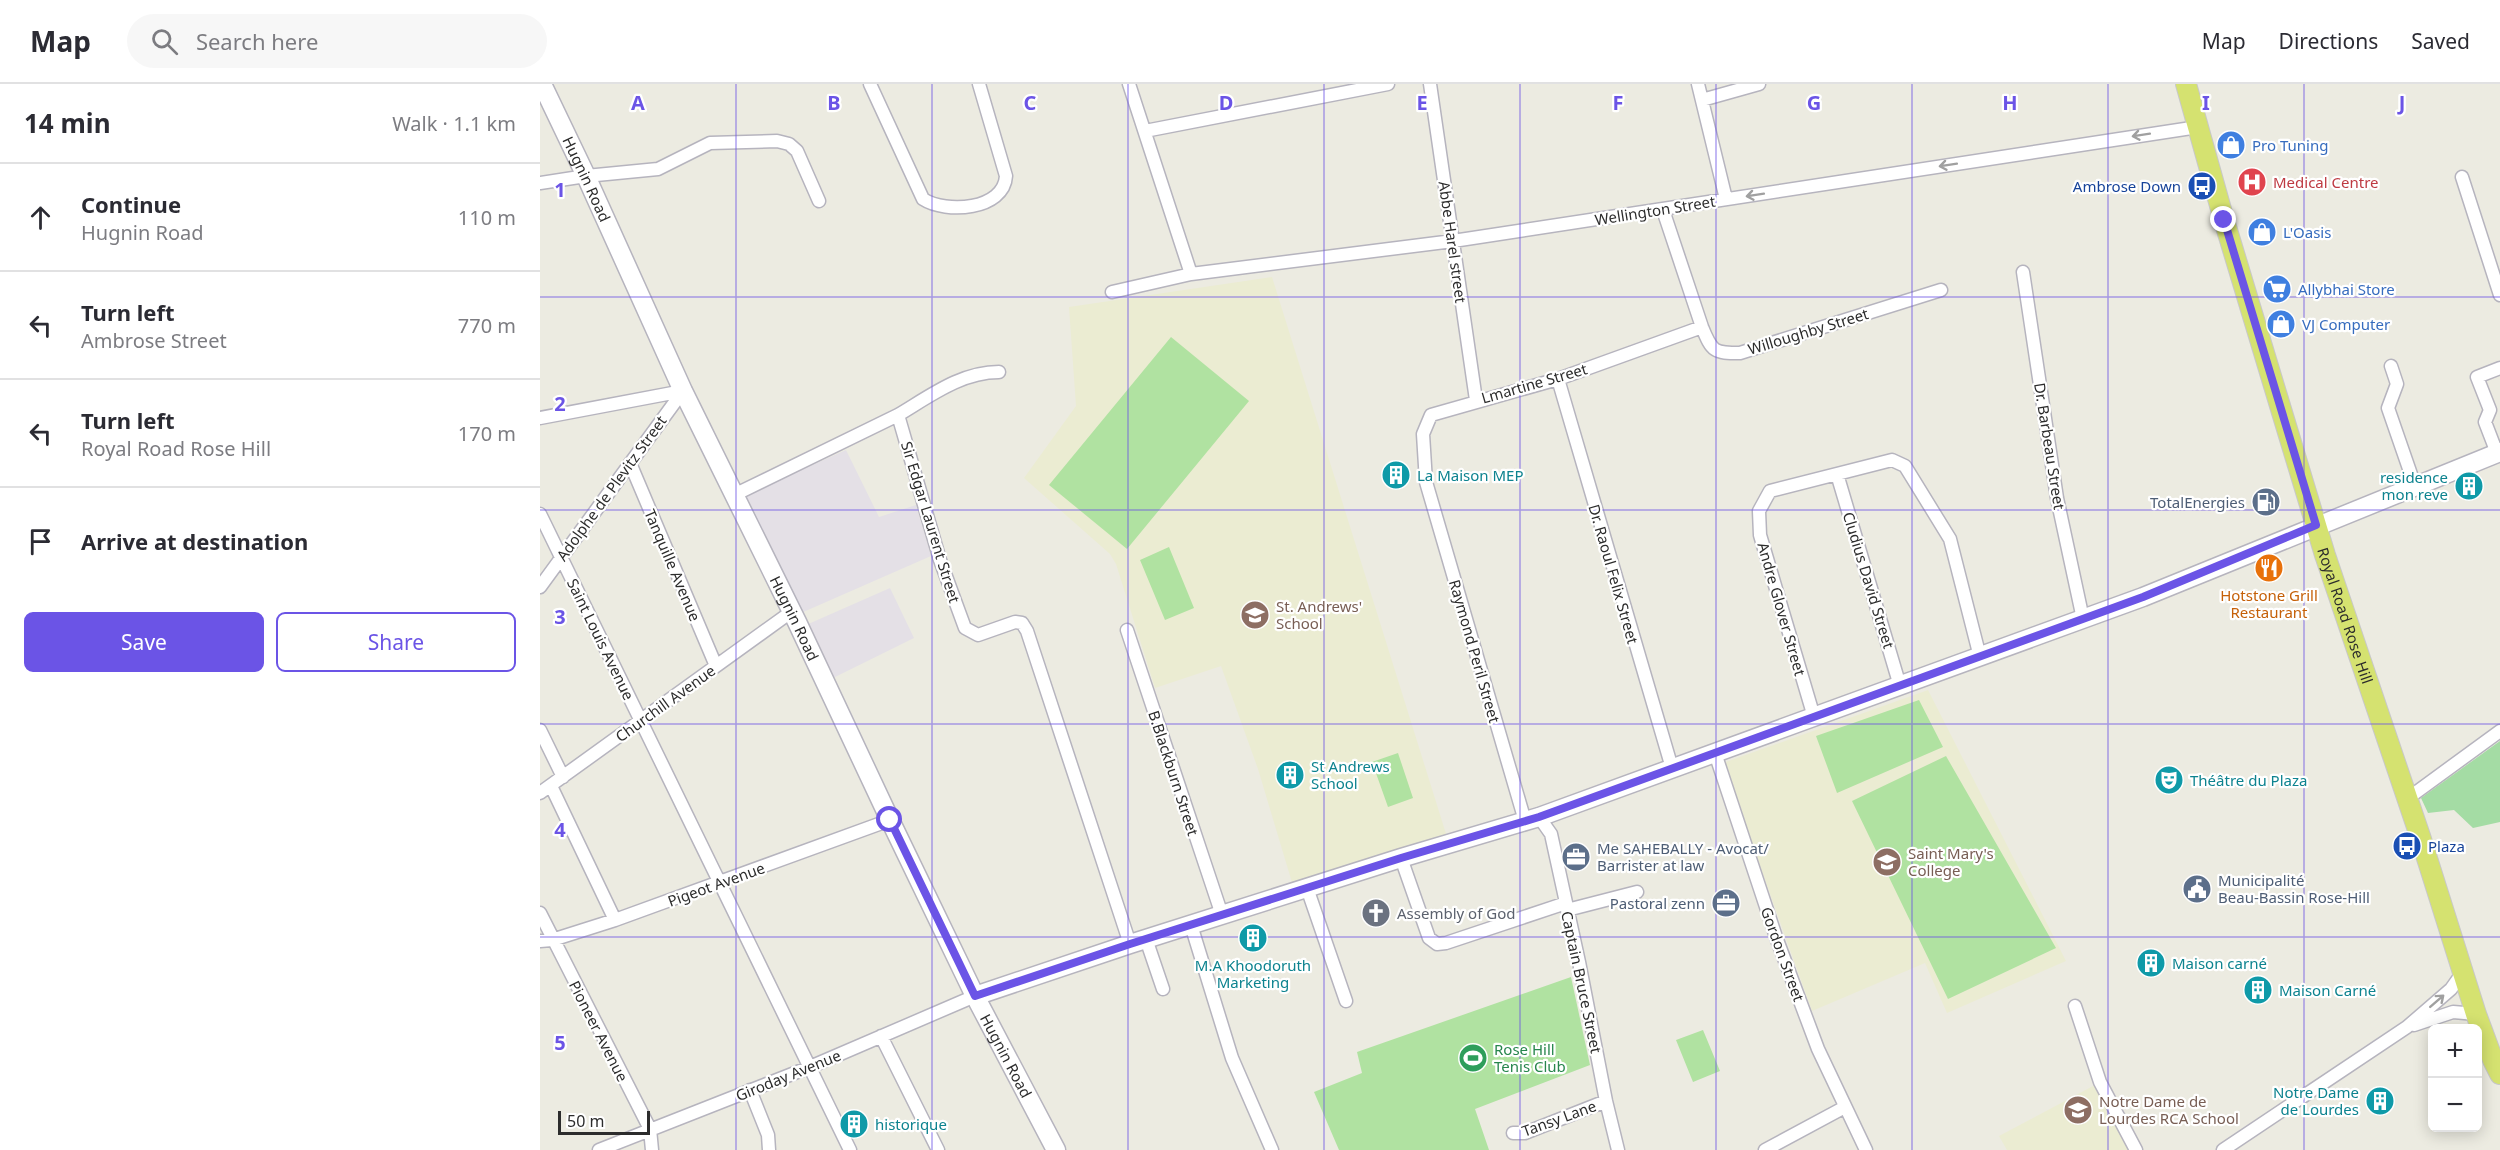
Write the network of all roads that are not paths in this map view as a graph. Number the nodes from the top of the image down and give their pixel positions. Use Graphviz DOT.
graph roads {
  1 [pos="542,84"];
  2 [pos="870,84"];
  3 [pos="979,84"];
  4 [pos="1129,84"];
  5 [pos="1389,84"];
  6 [pos="1430,84"];
  7 [pos="1698,84"];
  8 [pos="1759,84"];
  9 [pos="2187,84"];
  10 [pos="1702,100"];
  11 [pos="2198,127"];
  12 [pos="1145,131"];
  13 [pos="586,176"];
  14 [pos="2462,177"];
  15 [pos="540,183"];
  16 [pos="1726,199"];
  17 [pos="819,201"];
  18 [pos="1663,210"];
  19 [pos="1453,241"];
  20 [pos="2023,272"];
  21 [pos="1191,274"];
  22 [pos="1941,290"];
  23 [pos="1112,292"];
  24 [pos="2500,295"];
  25 [pos="1702,327"];
  26 [pos="2391,366"];
  27 [pos="2500,368"];
  28 [pos="999,372"];
  29 [pos="1558,379"];
  30 [pos="683,391"];
  31 [pos="1476,400"];
  32 [pos="2495,409"];
  33 [pos="898,415"];
  34 [pos="540,418"];
  35 [pos="2499,452"];
  36 [pos="630,463"];
  37 [pos="1837,474"];
  38 [pos="1426,482"];
  39 [pos="2415,486"];
  40 [pos="734,495"];
  41 [pos="540,514"];
  42 [pos="2316,525"];
  43 [pos="561,556"];
  44 [pos="540,587"];
  45 [pos="791,612"];
  46 [pos="2083,619"];
  47 [pos="1127,630"];
  48 [pos="1980,657"];
  49 [pos="716,666"];
  50 [pos="1900,686"];
  51 [pos="1814,717"];
  52 [pos="640,721"];
  53 [pos="540,730"];
  54 [pos="2500,731"];
  55 [pos="1714,753"];
  56 [pos="1672,768"];
  57 [pos="563,777"];
  58 [pos="545,789"];
  59 [pos="2407,799"];
  60 [pos="1532,819"];
  61 [pos="890,820"];
  62 [pos="1401,858"];
  63 [pos="720,882"];
  64 [pos="1307,888"];
  65 [pos="1637,892"];
  66 [pos="1567,907"];
  67 [pos="540,913"];
  68 [pos="1222,915"];
  69 [pos="615,920"];
  70 [pos="1191,925"];
  71 [pos="546,941"];
  72 [pos="1138,941"];
  73 [pos="2463,972"];
  74 [pos="1163,989"];
  75 [pos="975,996"];
  76 [pos="1346,1001"];
  77 [pos="2075,1006"];
  78 [pos="2476,1014"];
  79 [pos="2407,1027"];
  80 [pos="881,1036"];
  81 [pos="2498,1064"];
  82 [pos="810,1067"];
  83 [pos="750,1089"];
  84 [pos="1606,1101"];
  85 [pos="1845,1107"];
  86 [pos="650,1129"];
  87 [pos="1513,1133"];
  88 [pos="599,1150"];
  89 [pos="652,1150"];
  90 [pos="770,1150"];
  91 [pos="850,1150"];
  92 [pos="938,1150"];
  93 [pos="1056,1150"];
  94 [pos="1272,1150"];
  95 [pos="1618,1150"];
  96 [pos="1765,1150"];
  97 [pos="1866,1150"];
  98 [pos="2136,1150"];
  99 [pos="2223,1150"];
  1 -- 13 [label="street, Hugnin Road"];
  2 -- 3 [label="street"];
  4 -- 12 [label="street"];
  5 -- 12 [label="street"];
  6 -- 19 [label="street, Abbe Harel street"];
  7 -- 10 [label="street"];
  8 -- 10 [label="street"];
  9 -- 11 [label="main road, Royal Road Rose Hill"];
  10 -- 16 [label="street"];
  11 -- 16 [label="street, Wellington Street, one-way"];
  11 -- 42 [label="main road, Royal Road Rose Hill"];
  12 -- 21 [label="street"];
  13 -- 15 [label="street"];
  13 -- 17 [label="street"];
  13 -- 30 [label="street, Hugnin Road"];
  14 -- 24 [label="street"];
  16 -- 18 [label="street, Wellington Street"];
  18 -- 19 [label="street, Wellington Street"];
  18 -- 25 [label="street, Willoughby Street"];
  19 -- 21 [label="street, Wellington Street"];
  19 -- 31 [label="street, Abbe Harel street"];
  20 -- 46 [label="street, Dr. Barbeau Street"];
  21 -- 23 [label="street, Wellington Street"];
  22 -- 25 [label="street, Willoughby Street"];
  25 -- 29 [label="street, Lmartine Street"];
  26 -- 39 [label="street"];
  27 -- 32 [label="street"];
  28 -- 33 [label="street"];
  29 -- 31 [label="street, Lmartine Street"];
  29 -- 56 [label="street, Dr. Raoul Felix Street"];
  30 -- 34 [label="street"];
  30 -- 36 [label="street, Adolphe de Plevitz Street"];
  30 -- 40 [label="street, Hugnin Road"];
  31 -- 38 [label="street, Lmartine Street"];
  32 -- 35 [label="street"];
  33 -- 40 [label="street"];
  33 -- 72 [label="street, Sir Edgar Laurent Street"];
  35 -- 39 [label="street"];
  36 -- 43 [label="street, Adolphe de Plevitz Street"];
  36 -- 49 [label="street, Tanquille Avenue"];
  37 -- 48 [label="street, Andre Glover Street"];
  37 -- 50 [label="street, Cludius David Street"];
  37 -- 51 [label="street, Andre Glover Street"];
  38 -- 60 [label="street, Raymond Peril Street"];
  39 -- 42 [label="street"];
  40 -- 45 [label="street, Hugnin Road"];
  41 -- 43 [label="street, Saint Louis Avenue"];
  42 -- 46 [label="street"];
  42 -- 59 [label="main road, Royal Road Rose Hill"];
  43 -- 44 [label="street, Adolphe de Plevitz Street"];
  43 -- 52 [label="street, Saint Louis Avenue"];
  45 -- 49 [label="street, Churchill Avenue"];
  45 -- 61 [label="street, Hugnin Road"];
  46 -- 48 [label="street"];
  47 -- 68 [label="street, B.Blackburn Street"];
  48 -- 50 [label="street"];
  49 -- 52 [label="street, Churchill Avenue"];
  50 -- 51 [label="street"];
  51 -- 55 [label="street"];
  52 -- 57 [label="street, Churchill Avenue"];
  52 -- 63 [label="street, Saint Louis Avenue"];
  53 -- 57 [label="street"];
  54 -- 59 [label="street"];
  55 -- 56 [label="street"];
  55 -- 85 [label="street, Gordon Street"];
  56 -- 60 [label="street"];
  57 -- 58 [label="street, Churchill Avenue"];
  58 -- 69 [label="street"];
  59 -- 73 [label="main road, Royal Road Rose Hill"];
  60 -- 62 [label="street"];
  60 -- 66 [label="street, Captain Bruce Street"];
  61 -- 63 [label="street, Pigeot Avenue"];
  61 -- 75 [label="street, Hugnin Road"];
  62 -- 64 [label="street"];
  62 -- 66 [label="street"];
  63 -- 69 [label="street, Pigeot Avenue"];
  63 -- 82 [label="street, Saint Louis Avenue"];
  64 -- 68 [label="street"];
  64 -- 76 [label="street"];
  65 -- 66 [label="street"];
  66 -- 84 [label="street, Captain Bruce Street"];
  67 -- 71 [label="street, Pioneer Avenue"];
  68 -- 70 [label="street"];
  69 -- 71 [label="street, Pigeot Avenue"];
  70 -- 72 [label="street"];
  70 -- 94 [label="street"];
  71 -- 86 [label="street, Pioneer Avenue"];
  72 -- 74 [label="street"];
  72 -- 75 [label="street"];
  73 -- 78 [label="main road, Royal Road Rose Hill"];
  79 -- 73 [label="street, one-way"];
  75 -- 80 [label="street, Giroday Avenue"];
  75 -- 93 [label="street, Hugnin Road"];
  77 -- 98 [label="street"];
  78 -- 79 [label="street"];
  78 -- 81 [label="main road, Royal Road Rose Hill"];
  79 -- 99 [label="street"];
  80 -- 82 [label="street, Giroday Avenue"];
  80 -- 92 [label="street"];
  82 -- 83 [label="street, Giroday Avenue"];
  82 -- 91 [label="street"];
  83 -- 86 [label="street, Giroday Avenue"];
  83 -- 90 [label="street"];
  84 -- 87 [label="street, Tansy Lane"];
  84 -- 95 [label="street, Captain Bruce Street"];
  85 -- 96 [label="street"];
  85 -- 97 [label="street, Gordon Street"];
  86 -- 88 [label="street, Giroday Avenue"];
  86 -- 89 [label="street, Pioneer Avenue"];
}
